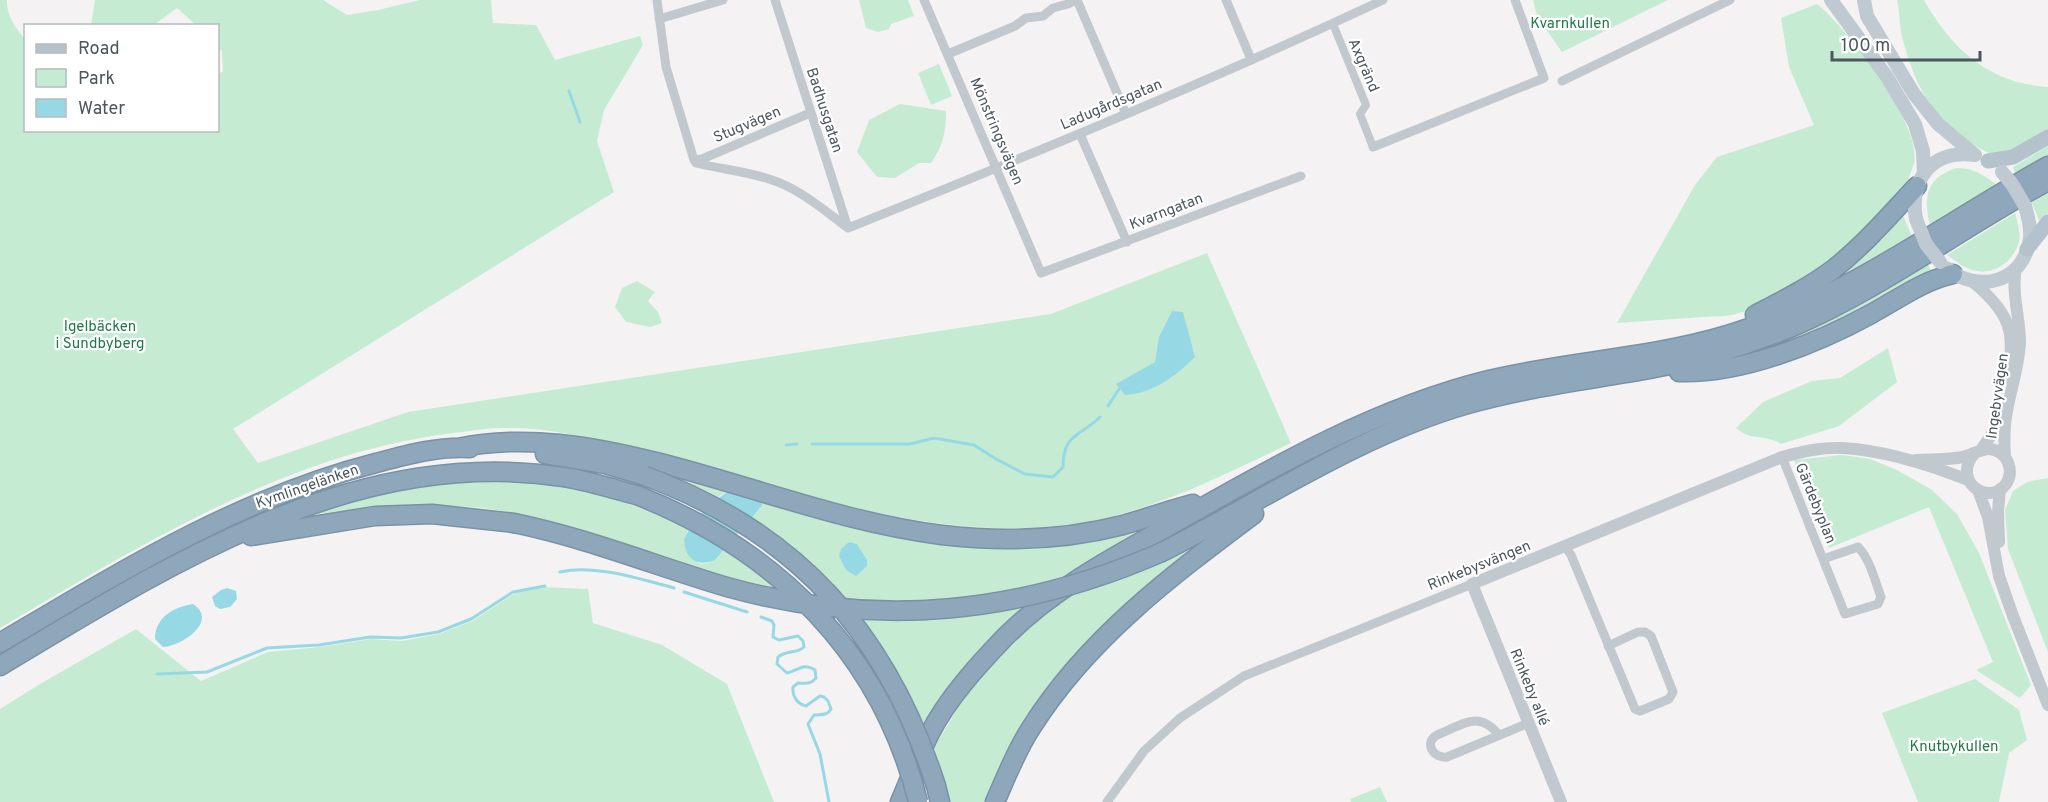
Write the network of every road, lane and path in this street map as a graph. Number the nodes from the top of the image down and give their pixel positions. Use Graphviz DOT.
graph roads {
  1 [pos="657,0"];
  2 [pos="723,0"];
  3 [pos="775,0"];
  4 [pos="924,0"];
  5 [pos="1076,0"];
  6 [pos="1226,0"];
  7 [pos="1382,0"];
  8 [pos="1515,0"];
  9 [pos="1730,0"];
  10 [pos="1831,0"];
  11 [pos="1864,0"];
  12 [pos="659,19"];
  13 [pos="1333,24"];
  14 [pos="948,54"];
  15 [pos="1251,59"];
  16 [pos="1562,81"];
  17 [pos="810,113"];
  18 [pos="1126,114"];
  19 [pos="1080,134"];
  20 [pos="2048,137"];
  21 [pos="1373,147"];
  22 [pos="1981,158"];
  23 [pos="694,160"];
  24 [pos="2048,166"];
  25 [pos="997,169"];
  26 [pos="1301,176"];
  27 [pos="1920,179"];
  28 [pos="2048,181"];
  29 [pos="2048,222"];
  30 [pos="848,228"];
  31 [pos="1127,242"];
  32 [pos="2027,249"];
  33 [pos="1947,268"];
  34 [pos="2016,268"];
  35 [pos="1041,273"];
  36 [pos="1973,282"];
  37 [pos="1706,342"];
  38 [pos="1650,369"];
  39 [pos="1978,452"];
  40 [pos="2005,457"];
  41 [pos="1782,458"];
  42 [pos="1906,460"];
  43 [pos="648,468"];
  44 [pos="1311,472"];
  45 [pos="1968,480"];
  46 [pos="2000,489"];
  47 [pos="1978,490"];
  48 [pos="1223,495"];
  49 [pos="220,541"];
  50 [pos="1565,546"];
  51 [pos="1823,559"];
  52 [pos="1472,584"];
  53 [pos="0,643"];
  54 [pos="1608,646"];
  55 [pos="0,666"];
  56 [pos="2048,687"];
  57 [pos="2048,705"];
  58 [pos="1529,723"];
  59 [pos="1499,735"];
  60 [pos="938,794"];
  61 [pos="900,802"];
  62 [pos="918,802"];
  63 [pos="995,802"];
  64 [pos="1107,802"];
  65 [pos="1561,802"];
  1 -- 12 [label="street"];
  2 -- 12 [label="street"];
  3 -- 17 [label="street, Badhusgatan"];
  4 -- 14 [label="street, Mönstringsvägen"];
  5 -- 14 [label="street"];
  5 -- 18 [label="street"];
  6 -- 15 [label="street"];
  7 -- 13 [label="street, Ladugårdsgatan"];
  8 -- 21 [label="street"];
  9 -- 16 [label="street"];
  10 -- 27 [label="main road"];
  11 -- 22 [label="main road"];
  12 -- 23 [label="street"];
  13 -- 15 [label="street, Ladugårdsgatan"];
  13 -- 21 [label="street, Axgränd"];
  14 -- 25 [label="street, Mönstringsvägen"];
  15 -- 18 [label="street, Ladugårdsgatan"];
  17 -- 23 [label="street, Stugvägen"];
  17 -- 30 [label="street, Badhusgatan"];
  18 -- 19 [label="street, Ladugårdsgatan"];
  19 -- 25 [label="street, Ladugårdsgatan"];
  19 -- 31 [label="street"];
  20 -- 22 [label="main road"];
  22 -- 27 [label="main road"];
  22 -- 32 [label="main road, bridge"];
  23 -- 30 [label="street"];
  24 -- 37 [label="highway"];
  25 -- 30 [label="street, Ladugårdsgatan"];
  25 -- 35 [label="street, Mönstringsvägen"];
  26 -- 31 [label="street, Kvarngatan"];
  27 -- 33 [label="main road, bridge"];
  27 -- 37 [label="highway"];
  28 -- 38 [label="highway"];
  29 -- 32 [label="main road"];
  31 -- 35 [label="street, Kvarngatan"];
  32 -- 34 [label="main road"];
  33 -- 36 [label="main road"];
  33 -- 38 [label="highway"];
  34 -- 36 [label="main road"];
  34 -- 40 [label="street, Ingebyvägen"];
  36 -- 39 [label="street, Ingebyvägen"];
  37 -- 48 [label="highway"];
  38 -- 44 [label="highway"];
  39 -- 40 [label="street, Rinkebysvängen"];
  39 -- 42 [label="street, Rinkebysvängen"];
  39 -- 45 [label="street"];
  40 -- 46 [label="street"];
  41 -- 42 [label="street, Rinkebysvängen"];
  41 -- 50 [label="street, Rinkebysvängen"];
  41 -- 51 [label="street, Gärdebyplan"];
  42 -- 45 [label="street, Rinkebysvängen"];
  43 -- 48 [label="highway"];
  43 -- 53 [label="highway, Kymlingelänken"];
  43 -- 60 [label="highway, bridge"];
  44 -- 49 [label="highway, bridge"];
  44 -- 63 [label="highway"];
  45 -- 47 [label="street, Rinkebysvängen"];
  46 -- 47 [label="street"];
  46 -- 56 [label="street"];
  47 -- 57 [label="street, Rinkebysvängen"];
  48 -- 61 [label="highway"];
  49 -- 55 [label="highway, Kymlingelänken"];
  49 -- 62 [label="highway, Kymlingelänken, bridge"];
  50 -- 52 [label="street, Rinkebysvängen"];
  50 -- 54 [label="street"];
  51 -- 51 [label="street, Gärdebyplan"];
  52 -- 58 [label="street, Rinkeby allé"];
  52 -- 64 [label="street, Rinkebysvängen"];
  54 -- 54 [label="street"];
  58 -- 59 [label="street"];
  58 -- 65 [label="street, Rinkeby allé"];
  59 -- 59 [label="street"];
}
